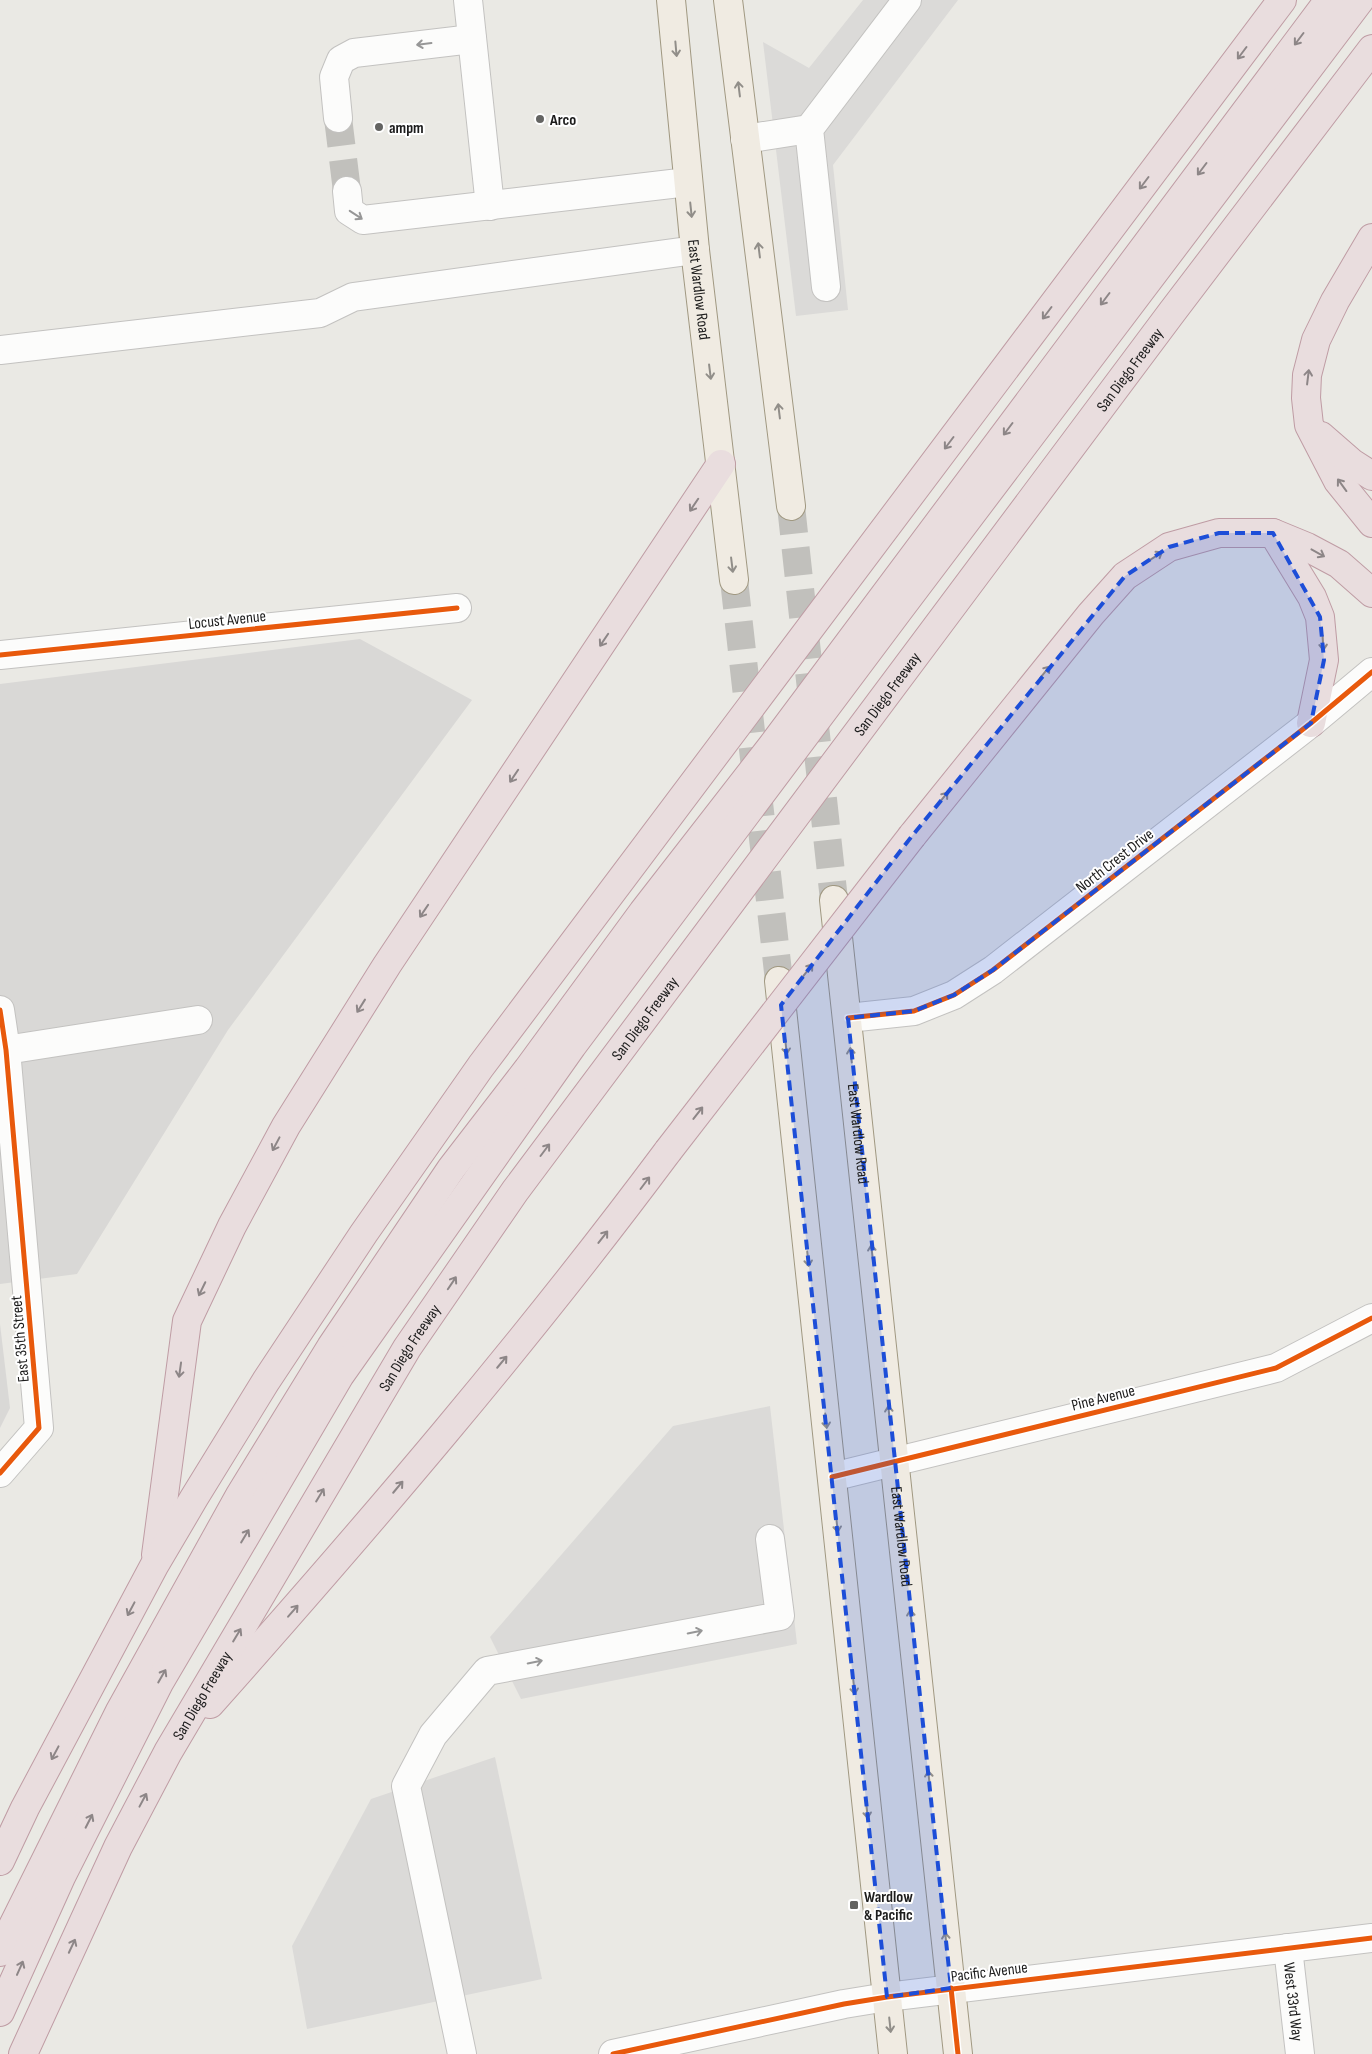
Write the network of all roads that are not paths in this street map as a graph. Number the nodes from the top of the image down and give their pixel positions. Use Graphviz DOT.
graph roads {
  1 [pos="468,0"];
  2 [pos="671,0"];
  3 [pos="728,0"];
  4 [pos="907,0"];
  5 [pos="1282,0"];
  6 [pos="1329,0"];
  7 [pos="1360,0"];
  8 [pos="472,38"];
  9 [pos="1372,49"];
  10 [pos="338,118"];
  11 [pos="809,129"];
  12 [pos="745,139"];
  13 [pos="688,182"];
  14 [pos="347,190"];
  15 [pos="490,206"];
  16 [pos="1372,238"];
  17 [pos="695,250"];
  18 [pos="826,287"];
  19 [pos="0,350"];
  20 [pos="1309,426"];
  21 [pos="721,464"];
  22 [pos="1372,476"];
  23 [pos="790,506"];
  24 [pos="1372,523"];
  25 [pos="1274,533"];
  26 [pos="734,580"];
  27 [pos="1372,593"];
  28 [pos="457,608"];
  29 [pos="0,655"];
  30 [pos="1372,672"];
  31 [pos="1311,723"];
  32 [pos="834,900"];
  33 [pos="779,981"];
  34 [pos="0,1010"];
  35 [pos="848,1018"];
  36 [pos="198,1020"];
  37 [pos="3,1050"];
  38 [pos="1372,1318"];
  39 [pos="895,1462"];
  40 [pos="0,1473"];
  41 [pos="832,1477"];
  42 [pos="770,1539"];
  43 [pos="154,1566"];
  44 [pos="168,1752"];
  45 [pos="0,1861"];
  46 [pos="1372,1938"];
  47 [pos="1288,1948"];
  48 [pos="0,1952"];
  49 [pos="950,1988"];
  50 [pos="887,1997"];
  51 [pos="0,2012"];
  52 [pos="23,2054"];
  53 [pos="462,2054"];
  54 [pos="613,2054"];
  55 [pos="893,2054"];
  56 [pos="958,2054"];
  57 [pos="1300,2054"];
  1 -- 8 [label="street"];
  2 -- 13 [label="main road, East Wardlow Road, one-way"];
  12 -- 3 [label="main road, one-way"];
  4 -- 11 [label="street"];
  5 -- 43 [label="highway, one-way"];
  6 -- 48 [label="highway, one-way"];
  51 -- 7 [label="highway, one-way"];
  8 -- 10 [label="street, one-way"];
  8 -- 15 [label="street"];
  44 -- 9 [label="highway, San Diego Freeway, one-way"];
  11 -- 12 [label="street"];
  11 -- 18 [label="street"];
  23 -- 12 [label="main road, one-way"];
  13 -- 15 [label="street"];
  13 -- 17 [label="main road, East Wardlow Road, one-way"];
  14 -- 15 [label="street, one-way"];
  20 -- 16 [label="highway, one-way"];
  17 -- 19 [label="street"];
  17 -- 21 [label="main road, East Wardlow Road, one-way"];
  20 -- 22 [label="highway"];
  24 -- 20 [label="highway, one-way"];
  21 -- 26 [label="main road, East Wardlow Road, one-way"];
  21 -- 43 [label="highway, one-way"];
  25 -- 27 [label="highway, one-way"];
  25 -- 31 [label="highway, one-way"];
  44 -- 25 [label="highway, one-way, bridge"];
  28 -- 29 [label="street, Locust Avenue"];
  30 -- 31 [label="street, North Crest Drive"];
  31 -- 35 [label="street, North Crest Drive"];
  32 -- 35 [label="main road, East Wardlow Road"];
  33 -- 41 [label="main road, one-way"];
  34 -- 37 [label="street, East 35th Street"];
  39 -- 35 [label="main road, East Wardlow Road, one-way"];
  36 -- 37 [label="street"];
  37 -- 40 [label="street, East 35th Street"];
  38 -- 39 [label="street, Pine Avenue"];
  39 -- 41 [label="street, Pine Avenue"];
  49 -- 39 [label="main road, East Wardlow Road, one-way"];
  41 -- 50 [label="main road, one-way"];
  53 -- 42 [label="street, one-way"];
  43 -- 45 [label="highway, one-way"];
  52 -- 44 [label="highway, San Diego Freeway, one-way"];
  46 -- 47 [label="street, Pacific Avenue"];
  47 -- 49 [label="street, Pacific Avenue"];
  47 -- 57 [label="street, West 33rd Way"];
  49 -- 50 [label="street, Pacific Avenue"];
  49 -- 56 [label="main road, East Wardlow Road"];
  50 -- 54 [label="street, Pacific Avenue"];
  50 -- 55 [label="main road, one-way"];
}
